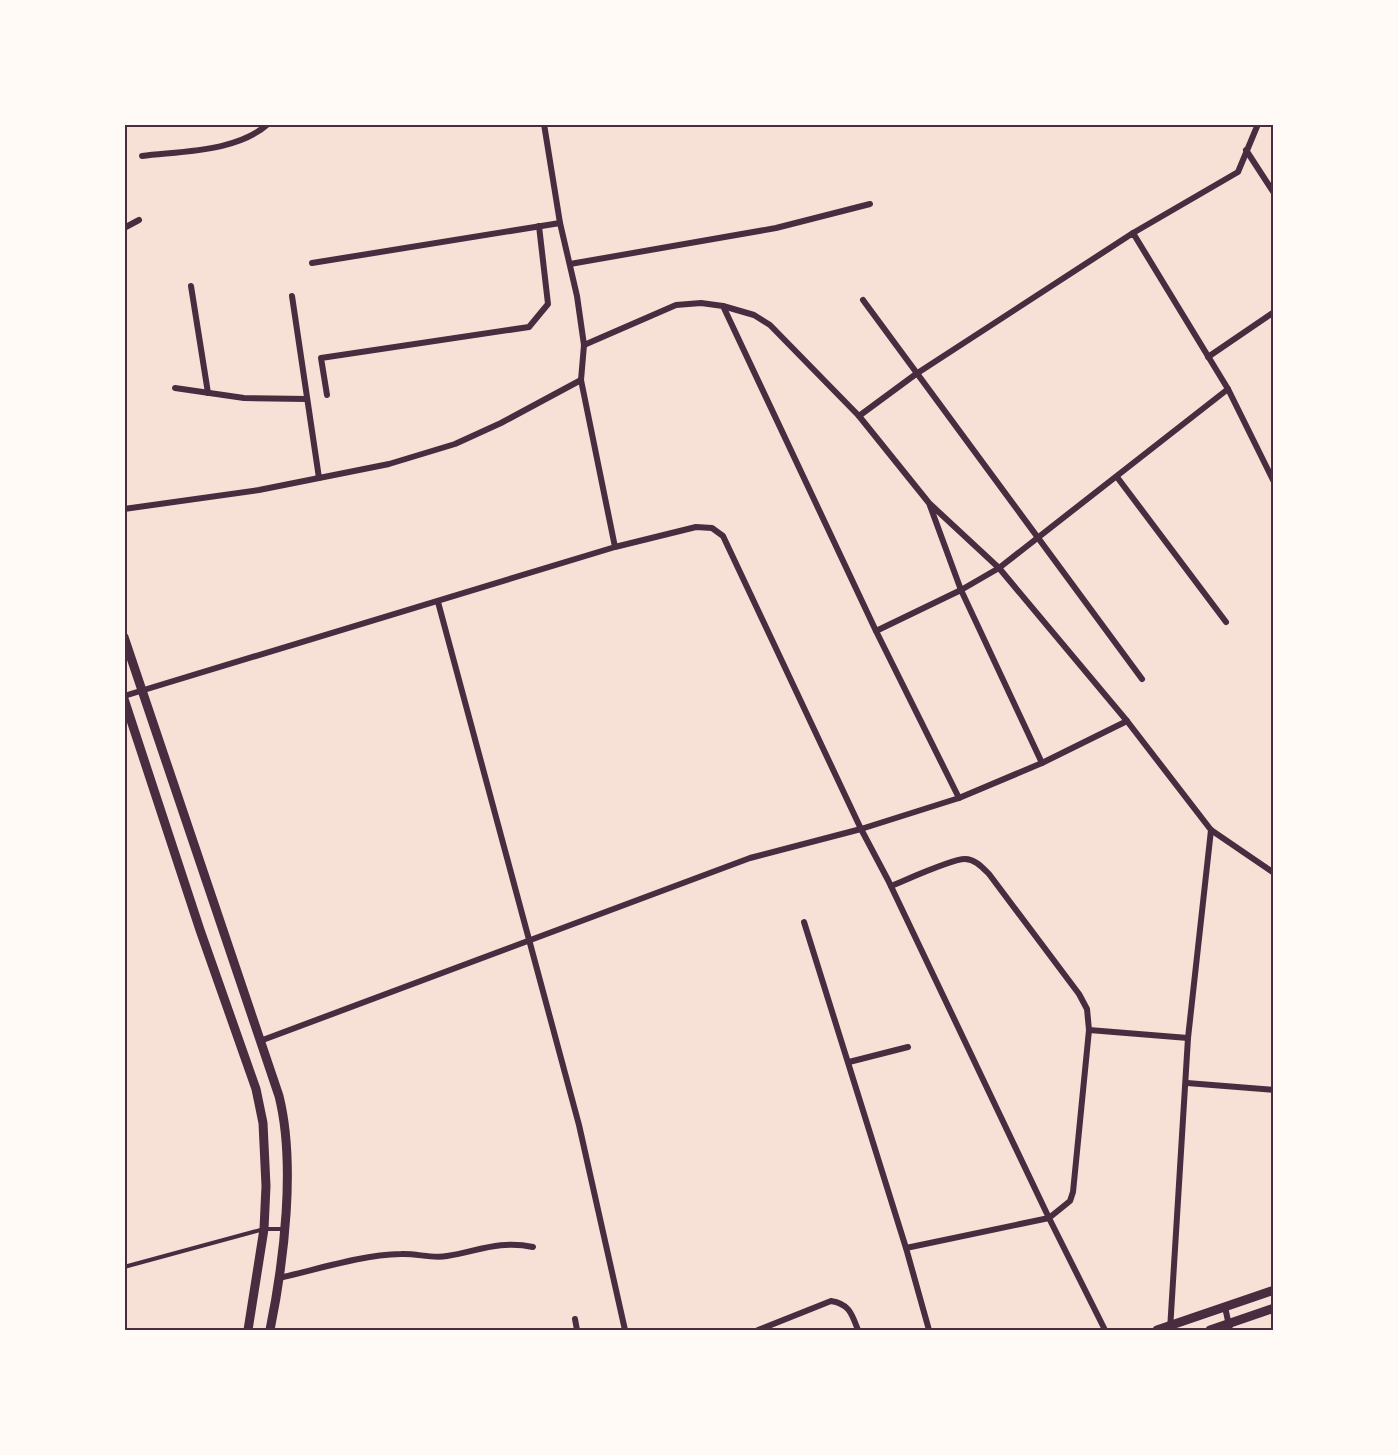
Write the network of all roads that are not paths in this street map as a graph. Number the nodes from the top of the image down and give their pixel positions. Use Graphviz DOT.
graph roads {
  1 [pos="268,124"];
  2 [pos="544,124"];
  3 [pos="1258,124"];
  4 [pos="1246,150"];
  5 [pos="142,156"];
  6 [pos="1274,193"];
  7 [pos="870,204"];
  8 [pos="139,220"];
  9 [pos="560,223"];
  10 [pos="539,226"];
  11 [pos="124,228"];
  12 [pos="1133,233"];
  13 [pos="312,263"];
  14 [pos="570,264"];
  15 [pos="191,286"];
  16 [pos="292,296"];
  17 [pos="863,300"];
  18 [pos="723,306"];
  19 [pos="1274,312"];
  20 [pos="583,341"];
  21 [pos="1208,357"];
  22 [pos="916,374"];
  23 [pos="581,380"];
  24 [pos="175,388"];
  25 [pos="1228,389"];
  26 [pos="208,393"];
  27 [pos="327,395"];
  28 [pos="307,399"];
  29 [pos="859,416"];
  30 [pos="1117,477"];
  31 [pos="319,478"];
  32 [pos="1274,482"];
  33 [pos="929,503"];
  34 [pos="124,509"];
  35 [pos="1039,538"];
  36 [pos="615,547"];
  37 [pos="999,568"];
  38 [pos="961,590"];
  39 [pos="438,602"];
  40 [pos="1226,622"];
  41 [pos="876,631"];
  42 [pos="124,637"];
  43 [pos="1142,679"];
  44 [pos="143,690"];
  45 [pos="124,697"];
  46 [pos="1127,721"];
  47 [pos="1042,763"];
  48 [pos="959,798"];
  49 [pos="861,829"];
  50 [pos="1211,830"];
  51 [pos="1274,873"];
  52 [pos="891,886"];
  53 [pos="804,922"];
  54 [pos="528,940"];
  55 [pos="1089,1030"];
  56 [pos="1188,1038"];
  57 [pos="260,1041"];
  58 [pos="908,1047"];
  59 [pos="849,1062"];
  60 [pos="1187,1083"];
  61 [pos="1274,1090"];
  62 [pos="1049,1218"];
  63 [pos="264,1229"];
  64 [pos="284,1229"];
  65 [pos="533,1247"];
  66 [pos="906,1248"];
  67 [pos="124,1267"];
  68 [pos="279,1278"];
  69 [pos="1274,1290"];
  70 [pos="1225,1307"];
  71 [pos="1274,1308"];
  72 [pos="575,1319"];
  73 [pos="1230,1327"];
  74 [pos="1170,1328"];
  75 [pos="248,1330"];
  76 [pos="270,1330"];
  77 [pos="577,1330"];
  78 [pos="625,1330"];
  79 [pos="758,1330"];
  80 [pos="858,1330"];
  81 [pos="929,1330"];
  82 [pos="1105,1330"];
  83 [pos="1157,1330"];
  84 [pos="1210,1330"];
  1 -- 5 [label="street"];
  2 -- 9 [label="street"];
  3 -- 4 [label="street"];
  4 -- 6 [label="street"];
  4 -- 12 [label="street"];
  7 -- 14 [label="street"];
  8 -- 11 [label="street"];
  9 -- 10 [label="street"];
  9 -- 14 [label="street"];
  10 -- 13 [label="street"];
  10 -- 27 [label="street"];
  12 -- 21 [label="street"];
  12 -- 22 [label="street"];
  14 -- 20 [label="street"];
  15 -- 26 [label="street"];
  16 -- 28 [label="street"];
  17 -- 22 [label="street"];
  18 -- 20 [label="street"];
  18 -- 29 [label="street"];
  18 -- 41 [label="street"];
  19 -- 21 [label="street"];
  20 -- 23 [label="street"];
  21 -- 25 [label="street"];
  22 -- 29 [label="street"];
  22 -- 35 [label="street"];
  23 -- 31 [label="street"];
  23 -- 36 [label="street"];
  24 -- 26 [label="street"];
  25 -- 30 [label="street"];
  25 -- 32 [label="street"];
  26 -- 28 [label="street"];
  28 -- 31 [label="street"];
  29 -- 33 [label="street"];
  30 -- 35 [label="street"];
  30 -- 40 [label="street"];
  31 -- 34 [label="street"];
  33 -- 37 [label="street"];
  33 -- 38 [label="street"];
  35 -- 37 [label="street"];
  35 -- 43 [label="street"];
  36 -- 39 [label="street"];
  36 -- 49 [label="street"];
  37 -- 38 [label="street"];
  37 -- 46 [label="street"];
  38 -- 41 [label="street"];
  38 -- 47 [label="street"];
  39 -- 44 [label="street"];
  39 -- 54 [label="street"];
  41 -- 48 [label="street"];
  42 -- 44 [label="street"];
  44 -- 45 [label="street"];
  44 -- 57 [label="street"];
  45 -- 63 [label="street"];
  46 -- 47 [label="street"];
  46 -- 50 [label="street"];
  47 -- 48 [label="street"];
  48 -- 49 [label="street"];
  49 -- 52 [label="street"];
  49 -- 54 [label="street"];
  50 -- 51 [label="street"];
  50 -- 56 [label="street"];
  52 -- 55 [label="street"];
  52 -- 62 [label="street"];
  53 -- 59 [label="street"];
  54 -- 57 [label="street"];
  54 -- 78 [label="street"];
  55 -- 56 [label="street"];
  55 -- 62 [label="street"];
  56 -- 60 [label="street"];
  57 -- 64 [label="street"];
  58 -- 59 [label="street"];
  59 -- 66 [label="street"];
  60 -- 61 [label="street"];
  60 -- 74 [label="street"];
  62 -- 66 [label="street"];
  62 -- 82 [label="street"];
  63 -- 64 [label="lane"];
  63 -- 67 [label="lane"];
  63 -- 75 [label="street"];
  64 -- 68 [label="street"];
  65 -- 68 [label="street"];
  66 -- 81 [label="street"];
  68 -- 76 [label="street"];
  69 -- 70 [label="street"];
  70 -- 73 [label="street"];
  70 -- 74 [label="street"];
  71 -- 73 [label="street"];
  72 -- 77 [label="street"];
  73 -- 84 [label="street"];
  74 -- 83 [label="street"];
  79 -- 80 [label="street"];
}
